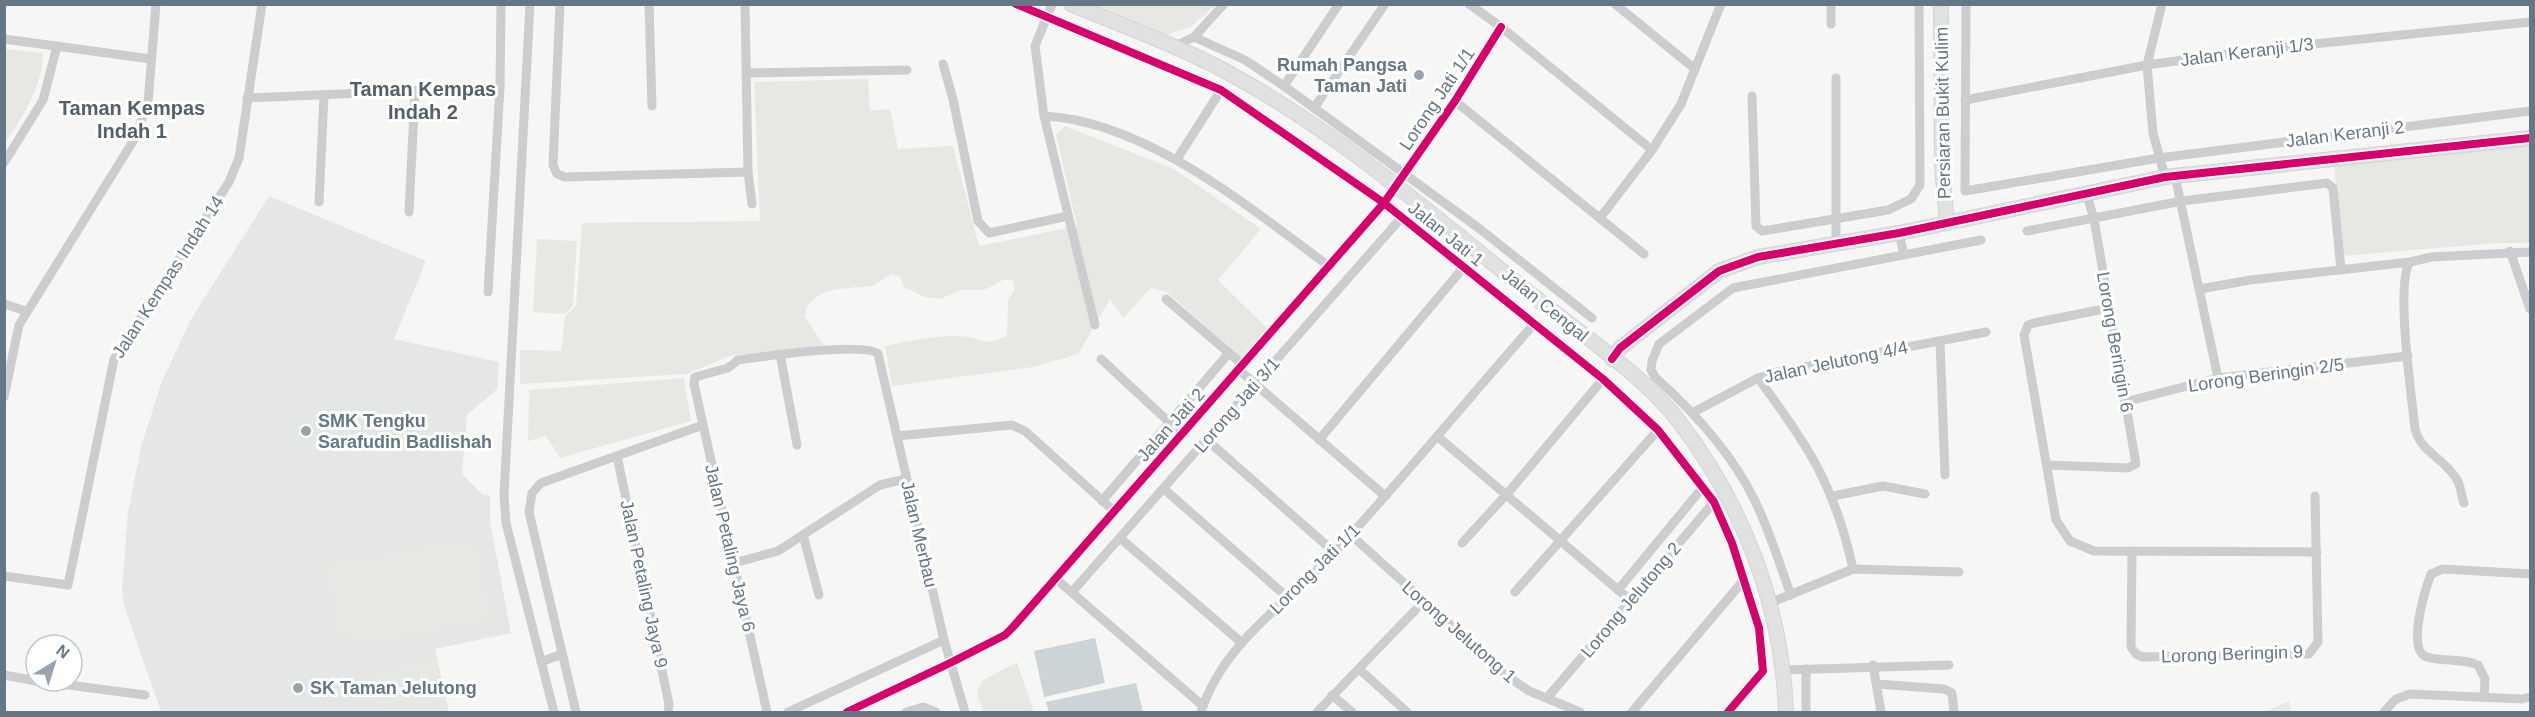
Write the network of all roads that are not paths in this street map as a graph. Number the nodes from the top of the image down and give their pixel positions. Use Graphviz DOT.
graph roads {
  1 [pos="156,4"];
  2 [pos="262,4"];
  3 [pos="501,4"];
  4 [pos="530,4"];
  5 [pos="560,4"];
  6 [pos="649,4"];
  7 [pos="746,4"];
  8 [pos="1016,4"];
  9 [pos="1052,4"];
  10 [pos="1071,4"];
  11 [pos="1224,4"];
  12 [pos="1339,4"];
  13 [pos="1385,4"];
  14 [pos="1469,4"];
  15 [pos="1615,4"];
  16 [pos="1721,4"];
  17 [pos="1831,4"];
  18 [pos="1919,4"];
  19 [pos="1941,4"];
  20 [pos="1966,4"];
  21 [pos="2162,4"];
  22 [pos="1047,18"];
  23 [pos="2530,22"];
  24 [pos="1831,24"];
  25 [pos="1501,27"];
  26 [pos="1194,37"];
  27 [pos="4,39"];
  28 [pos="57,46"];
  29 [pos="1173,47"];
  30 [pos="151,59"];
  31 [pos="943,64"];
  32 [pos="2148,65"];
  33 [pos="1695,69"];
  34 [pos="907,70"];
  35 [pos="746,73"];
  36 [pos="1836,78"];
  37 [pos="1284,86"];
  38 [pos="500,87"];
  39 [pos="1221,90"];
  40 [pos="415,91"];
  41 [pos="324,94"];
  42 [pos="1752,96"];
  43 [pos="247,98"];
  44 [pos="1965,100"];
  45 [pos="1455,101"];
  46 [pos="652,106"];
  47 [pos="1314,108"];
  48 [pos="2530,111"];
  49 [pos="1044,116"];
  50 [pos="2530,138"];
  51 [pos="1653,150"];
  52 [pos="2159,158"];
  53 [pos="1177,159"];
  54 [pos="4,164"];
  55 [pos="748,172"];
  56 [pos="1405,173"];
  57 [pos="2170,177"];
  58 [pos="1396,186"];
  59 [pos="2087,195"];
  60 [pos="2182,201"];
  61 [pos="319,202"];
  62 [pos="1384,203"];
  63 [pos="752,204"];
  64 [pos="409,212"];
  65 [pos="1068,216"];
  66 [pos="1402,217"];
  67 [pos="1600,218"];
  68 [pos="1836,218"];
  69 [pos="2094,219"];
  70 [pos="1947,222"];
  71 [pos="2027,231"];
  72 [pos="1899,234"];
  73 [pos="1981,240"];
  74 [pos="1836,243"];
  75 [pos="2510,251"];
  76 [pos="2530,252"];
  77 [pos="1644,254"];
  78 [pos="1904,255"];
  79 [pos="2410,262"];
  80 [pos="1330,267"];
  81 [pos="1463,268"];
  82 [pos="2341,270"];
  83 [pos="2200,289"];
  84 [pos="488,292"];
  85 [pos="1166,299"];
  86 [pos="4,304"];
  87 [pos="2109,308"];
  88 [pos="2530,309"];
  89 [pos="26,311"];
  90 [pos="1592,318"];
  91 [pos="1534,324"];
  92 [pos="1095,325"];
  93 [pos="1986,332"];
  94 [pos="1940,341"];
  95 [pos="1229,353"];
  96 [pos="780,354"];
  97 [pos="2408,356"];
  98 [pos="1101,359"];
  99 [pos="1612,359"];
  100 [pos="1241,368"];
  101 [pos="1758,378"];
  102 [pos="2218,378"];
  103 [pos="1603,379"];
  104 [pos="1256,384"];
  105 [pos="4,397"];
  106 [pos="2125,402"];
  107 [pos="1694,412"];
  108 [pos="1170,424"];
  109 [pos="703,425"];
  110 [pos="1658,430"];
  111 [pos="1183,435"];
  112 [pos="897,436"];
  113 [pos="1437,436"];
  114 [pos="1207,440"];
  115 [pos="1319,440"];
  116 [pos="797,445"];
  117 [pos="617,456"];
  118 [pos="2047,465"];
  119 [pos="1945,475"];
  120 [pos="906,479"];
  121 [pos="1721,484"];
  122 [pos="1703,487"];
  123 [pos="1164,489"];
  124 [pos="1507,494"];
  125 [pos="1925,494"];
  126 [pos="1385,496"];
  127 [pos="1833,496"];
  128 [pos="2315,496"];
  129 [pos="1712,499"];
  130 [pos="1102,501"];
  131 [pos="2464,503"];
  132 [pos="1114,511"];
  133 [pos="803,535"];
  134 [pos="1350,535"];
  135 [pos="1120,538"];
  136 [pos="1561,541"];
  137 [pos="1462,543"];
  138 [pos="2133,551"];
  139 [pos="1334,552"];
  140 [pos="2317,552"];
  141 [pos="734,563"];
  142 [pos="1853,569"];
  143 [pos="1959,572"];
  144 [pos="2530,574"];
  145 [pos="4,576"];
  146 [pos="1055,578"];
  147 [pos="1743,581"];
  148 [pos="1618,590"];
  149 [pos="1072,592"];
  150 [pos="1515,592"];
  151 [pos="819,594"];
  152 [pos="1791,595"];
  153 [pos="1287,597"];
  154 [pos="1630,600"];
  155 [pos="1423,602"];
  156 [pos="1770,603"];
  157 [pos="944,640"];
  158 [pos="1242,643"];
  159 [pos="562,654"];
  160 [pos="541,662"];
  161 [pos="950,663"];
  162 [pos="1873,665"];
  163 [pos="1950,665"];
  164 [pos="1359,669"];
  165 [pos="1806,669"];
  166 [pos="1784,670"];
  167 [pos="4,675"];
  168 [pos="24,679"];
  169 [pos="1877,684"];
  170 [pos="84,689"];
  171 [pos="145,695"];
  172 [pos="1332,695"];
  173 [pos="2484,697"];
  174 [pos="2530,697"];
  175 [pos="1547,698"];
  176 [pos="1202,709"];
  177 [pos="933,710"];
  178 [pos="554,712"];
  179 [pos="576,712"];
  180 [pos="668,712"];
  181 [pos="767,712"];
  182 [pos="788,712"];
  183 [pos="847,712"];
  184 [pos="906,712"];
  185 [pos="964,712"];
  186 [pos="1317,712"];
  187 [pos="1352,712"];
  188 [pos="1407,712"];
  189 [pos="1580,712"];
  190 [pos="1632,712"];
  191 [pos="1728,712"];
  192 [pos="1786,712"];
  193 [pos="1806,712"];
  194 [pos="1881,712"];
  195 [pos="1954,712"];
  196 [pos="2384,712"];
  1 -- 30 [label="street"];
  2 -- 43 [label="street, Jalan Kempas Indah 14"];
  3 -- 38 [label="street"];
  4 -- 160 [label="street"];
  5 -- 55 [label="street"];
  6 -- 46 [label="street"];
  7 -- 35 [label="street"];
  8 -- 22 [label="street, Jalan Jati 1"];
  9 -- 22 [label="street"];
  10 -- 29 [label="street, Jalan Cengal"];
  11 -- 26 [label="street"];
  12 -- 37 [label="street"];
  13 -- 47 [label="street"];
  14 -- 25 [label="street"];
  15 -- 33 [label="street"];
  16 -- 33 [label="street"];
  17 -- 24 [label="street"];
  18 -- 68 [label="street"];
  19 -- 70 [label="street, Persiaran Bukit Kulim"];
  20 -- 44 [label="street"];
  21 -- 32 [label="street"];
  22 -- 39 [label="street, Jalan Jati 1"];
  22 -- 49 [label="street"];
  23 -- 32 [label="street, Jalan Keranji 1/3"];
  25 -- 45 [label="street, Lorong Jati 1/1"];
  25 -- 51 [label="street"];
  26 -- 29 [label="street"];
  26 -- 37 [label="street"];
  27 -- 28 [label="street"];
  28 -- 30 [label="street"];
  28 -- 54 [label="street"];
  29 -- 58 [label="street, Jalan Cengal"];
  30 -- 89 [label="street"];
  31 -- 65 [label="street"];
  32 -- 44 [label="street, Jalan Keranji 1/3"];
  32 -- 52 [label="street"];
  33 -- 51 [label="street"];
  34 -- 35 [label="street"];
  35 -- 55 [label="street"];
  36 -- 68 [label="street"];
  37 -- 47 [label="street"];
  38 -- 40 [label="street"];
  38 -- 84 [label="street"];
  39 -- 53 [label="street"];
  39 -- 62 [label="street, Jalan Jati 1"];
  40 -- 41 [label="street"];
  40 -- 64 [label="street"];
  41 -- 43 [label="street"];
  41 -- 61 [label="street"];
  42 -- 68 [label="street"];
  43 -- 145 [label="street, Jalan Kempas Indah 14"];
  44 -- 52 [label="street, Jalan Keranji 2"];
  45 -- 56 [label="street, Lorong Jati 1/1"];
  45 -- 67 [label="street"];
  47 -- 56 [label="street"];
  48 -- 52 [label="street, Jalan Keranji 2"];
  49 -- 53 [label="street"];
  49 -- 65 [label="street"];
  50 -- 57 [label="street"];
  51 -- 67 [label="street"];
  52 -- 57 [label="street"];
  53 -- 80 [label="street"];
  55 -- 63 [label="street"];
  56 -- 58 [label="street, Lorong Jati 1/1"];
  56 -- 90 [label="street"];
  57 -- 59 [label="street"];
  57 -- 60 [label="street"];
  58 -- 62 [label="street, Jalan Jati 2"];
  58 -- 99 [label="street, Jalan Cengal"];
  59 -- 69 [label="street, Lorong Beringin 6"];
  59 -- 70 [label="street"];
  60 -- 69 [label="street"];
  60 -- 82 [label="street"];
  60 -- 83 [label="street"];
  62 -- 66 [label="street, Jalan Jati 1"];
  62 -- 80 [label="street, Jalan Jati 2"];
  65 -- 92 [label="street"];
  66 -- 81 [label="street, Jalan Jati 1"];
  66 -- 104 [label="street, Lorong Jati 3/1"];
  67 -- 77 [label="street"];
  68 -- 74 [label="street"];
  69 -- 71 [label="street"];
  69 -- 87 [label="street, Lorong Beringin 6"];
  70 -- 72 [label="street"];
  72 -- 74 [label="street"];
  72 -- 78 [label="street"];
  73 -- 78 [label="street"];
  74 -- 99 [label="street"];
  75 -- 76 [label="street"];
  75 -- 79 [label="street"];
  75 -- 88 [label="street"];
  78 -- 107 [label="street"];
  79 -- 82 [label="street"];
  79 -- 97 [label="street"];
  80 -- 100 [label="street, Jalan Jati 2"];
  81 -- 91 [label="street, Jalan Jati 1"];
  81 -- 115 [label="street"];
  82 -- 83 [label="street"];
  83 -- 102 [label="street"];
  85 -- 95 [label="street"];
  86 -- 89 [label="street"];
  87 -- 106 [label="street, Lorong Beringin 6"];
  87 -- 118 [label="street"];
  89 -- 105 [label="street"];
  91 -- 103 [label="street, Jalan Jati 1"];
  91 -- 113 [label="street, Lorong Jati 1/1"];
  93 -- 94 [label="street, Jalan Jelutong 4/4"];
  94 -- 101 [label="street, Jalan Jelutong 4/4"];
  94 -- 119 [label="street"];
  95 -- 100 [label="street"];
  95 -- 108 [label="street"];
  96 -- 109 [label="street, Jalan Petaling Jaya 6"];
  96 -- 112 [label="street, Jalan Merbau"];
  96 -- 116 [label="street"];
  97 -- 102 [label="street, Lorong Beringin 2/5"];
  97 -- 131 [label="street"];
  98 -- 108 [label="street"];
  99 -- 121 [label="street, Jalan Cengal"];
  100 -- 104 [label="street"];
  100 -- 111 [label="street, Jalan Jati 2"];
  101 -- 107 [label="street, Jalan Jelutong 4/4"];
  101 -- 127 [label="street"];
  102 -- 106 [label="street, Lorong Beringin 2/5"];
  103 -- 110 [label="street, Jalan Jati 1"];
  103 -- 124 [label="street"];
  104 -- 114 [label="street, Lorong Jati 3/1"];
  104 -- 115 [label="street"];
  106 -- 118 [label="street, Lorong Beringin 6"];
  107 -- 152 [label="street"];
  108 -- 111 [label="street"];
  108 -- 130 [label="street"];
  109 -- 117 [label="street"];
  109 -- 141 [label="street, Jalan Petaling Jaya 6"];
  110 -- 122 [label="street, Jalan Jati 1"];
  110 -- 136 [label="street"];
  111 -- 132 [label="street, Jalan Jati 2"];
  112 -- 120 [label="street, Jalan Merbau"];
  112 -- 130 [label="street"];
  113 -- 124 [label="street"];
  113 -- 126 [label="street, Lorong Jati 1/1"];
  114 -- 123 [label="street, Lorong Jati 3/1"];
  114 -- 139 [label="street"];
  115 -- 126 [label="street"];
  117 -- 159 [label="street"];
  117 -- 180 [label="street, Jalan Petaling Jaya 9"];
  118 -- 138 [label="street"];
  120 -- 133 [label="street"];
  120 -- 157 [label="street, Jalan Merbau"];
  121 -- 129 [label="street, Lorong Jelutong 2"];
  121 -- 156 [label="street, Jalan Cengal"];
  122 -- 129 [label="street, Jalan Jati 1"];
  122 -- 148 [label="street"];
  123 -- 135 [label="street, Lorong Jati 3/1"];
  123 -- 153 [label="street"];
  124 -- 136 [label="street"];
  124 -- 137 [label="street"];
  125 -- 127 [label="street"];
  126 -- 134 [label="street, Lorong Jati 1/1"];
  127 -- 142 [label="street"];
  128 -- 140 [label="street, Lorong Beringin 9"];
  129 -- 147 [label="street, Jalan Jati 1"];
  129 -- 154 [label="street, Lorong Jelutong 2"];
  130 -- 132 [label="street"];
  132 -- 146 [label="street, Jalan Jati 2"];
  133 -- 141 [label="street"];
  133 -- 151 [label="street"];
  134 -- 139 [label="street, Lorong Jati 1/1"];
  134 -- 155 [label="street, Lorong Jelutong 1"];
  135 -- 149 [label="street, Lorong Jati 3/1"];
  135 -- 158 [label="street"];
  136 -- 148 [label="street"];
  136 -- 150 [label="street"];
  138 -- 140 [label="street"];
  138 -- 140 [label="street, Lorong Beringin 9"];
  139 -- 153 [label="street, Lorong Jati 1/1"];
  141 -- 181 [label="street, Jalan Petaling Jaya 6"];
  142 -- 143 [label="street"];
  142 -- 152 [label="street"];
  144 -- 173 [label="street"];
  146 -- 149 [label="street"];
  146 -- 161 [label="street, Jalan Jati 2"];
  147 -- 190 [label="street"];
  147 -- 191 [label="street, Jalan Jati 1"];
  148 -- 154 [label="street"];
  149 -- 176 [label="street"];
  152 -- 156 [label="street"];
  153 -- 158 [label="street, Lorong Jati 1/1"];
  154 -- 175 [label="street, Lorong Jelutong 2"];
  155 -- 164 [label="street"];
  155 -- 175 [label="street, Lorong Jelutong 1"];
  156 -- 166 [label="street, Jalan Cengal"];
  157 -- 161 [label="street, Jalan Merbau"];
  157 -- 182 [label="street"];
  158 -- 176 [label="street, Lorong Jati 1/1"];
  159 -- 160 [label="street"];
  159 -- 179 [label="street"];
  160 -- 178 [label="street"];
  161 -- 183 [label="street, Jalan Jati 2"];
  161 -- 185 [label="street, Jalan Merbau"];
  162 -- 163 [label="street"];
  162 -- 165 [label="street"];
  162 -- 169 [label="street"];
  164 -- 172 [label="street"];
  164 -- 188 [label="street"];
  165 -- 166 [label="street"];
  165 -- 193 [label="street"];
  166 -- 192 [label="street, Jalan Cengal"];
  167 -- 168 [label="street"];
  169 -- 194 [label="street"];
  169 -- 195 [label="street"];
  170 -- 171 [label="street"];
  172 -- 186 [label="street"];
  172 -- 187 [label="street"];
  173 -- 174 [label="street"];
  173 -- 196 [label="street"];
  175 -- 189 [label="street, Lorong Jelutong 1"];
  177 -- 184 [label="street"];
}
